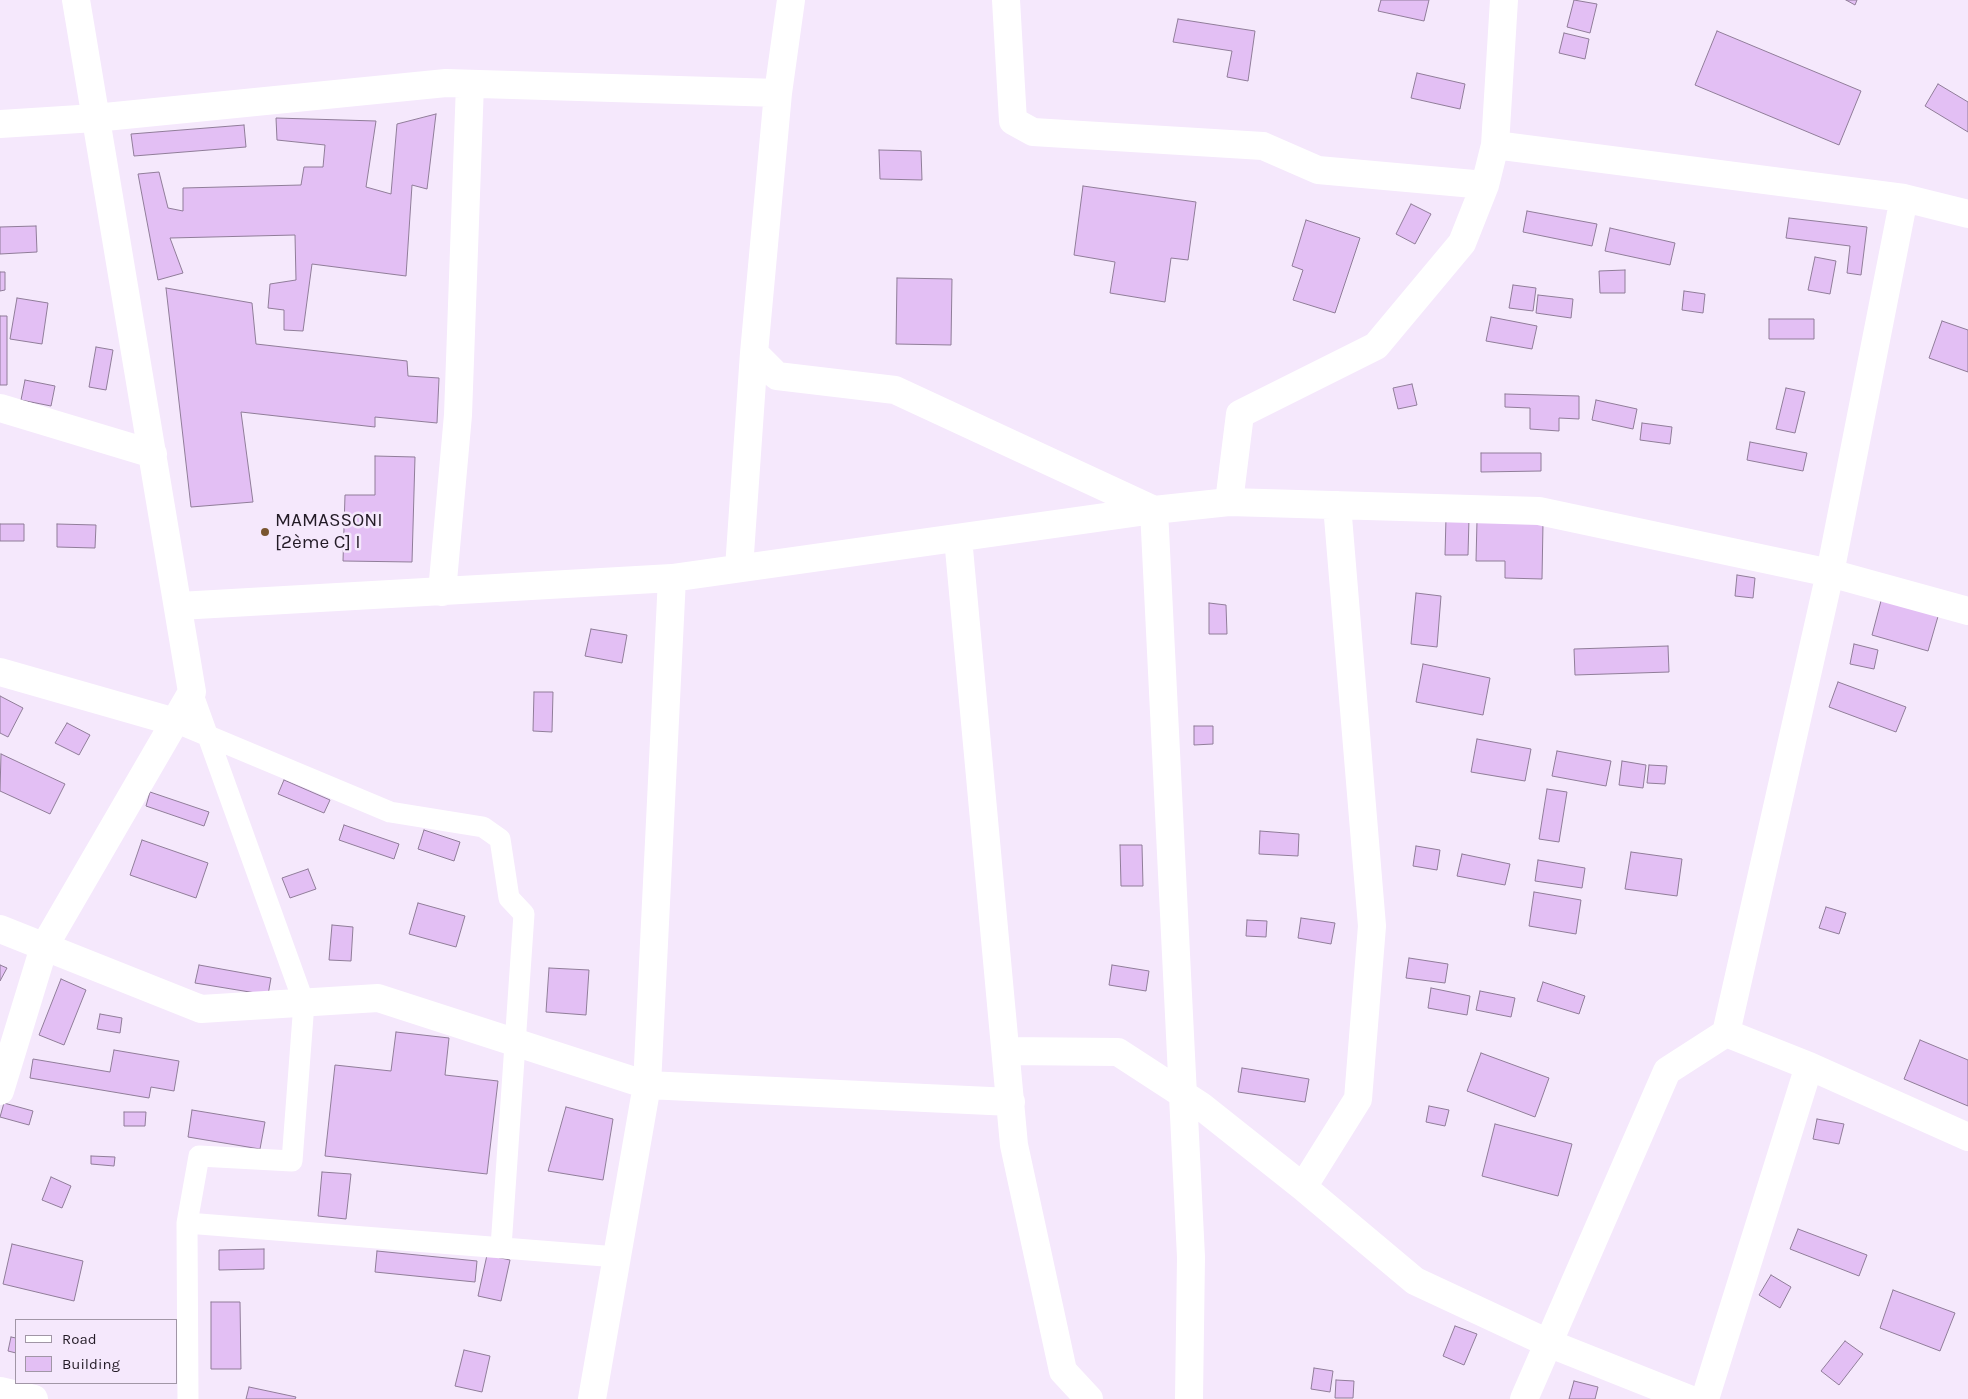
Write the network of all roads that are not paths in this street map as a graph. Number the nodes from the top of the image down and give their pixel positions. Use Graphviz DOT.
graph roads {
  1 [pos="76,0"];
  2 [pos="790,0"];
  3 [pos="1006,0"];
  4 [pos="1504,0"];
  5 [pos="470,84"];
  6 [pos="778,93"];
  7 [pos="95,118"];
  8 [pos="0,124"];
  9 [pos="1495,144"];
  10 [pos="1485,185"];
  11 [pos="1904,198"];
  12 [pos="1968,214"];
  13 [pos="754,353"];
  14 [pos="0,408"];
  15 [pos="154,454"];
  16 [pos="1229,502"];
  17 [pos="1337,505"];
  18 [pos="1154,510"];
  19 [pos="958,538"];
  20 [pos="740,568"];
  21 [pos="1830,573"];
  22 [pos="672,578"];
  23 [pos="442,592"];
  24 [pos="179,606"];
  25 [pos="1968,611"];
  26 [pos="0,672"];
  27 [pos="192,692"];
  28 [pos="175,722"];
  29 [pos="208,736"];
  30 [pos="0,929"];
  31 [pos="44,947"];
  32 [pos="304,1003"];
  33 [pos="1726,1033"];
  34 [pos="515,1042"];
  35 [pos="1006,1051"];
  36 [pos="1809,1066"];
  37 [pos="647,1085"];
  38 [pos="0,1091"];
  39 [pos="1184,1095"];
  40 [pos="1011,1102"];
  41 [pos="1968,1137"];
  42 [pos="1303,1187"];
  43 [pos="187,1223"];
  44 [pos="501,1247"];
  45 [pos="617,1257"];
  46 [pos="1548,1343"];
  47 [pos="0,1391"];
  48 [pos="34,1399"];
  49 [pos="188,1399"];
  50 [pos="592,1399"];
  51 [pos="1089,1399"];
  52 [pos="1190,1399"];
  53 [pos="1524,1399"];
  54 [pos="1689,1399"];
  55 [pos="1705,1399"];
  1 -- 7 [label="street"];
  2 -- 6 [label="street"];
  3 -- 10 [label="street"];
  4 -- 9 [label="street"];
  5 -- 6 [label="street"];
  5 -- 7 [label="street"];
  5 -- 23 [label="street"];
  6 -- 13 [label="street"];
  7 -- 8 [label="street"];
  7 -- 15 [label="street"];
  9 -- 10 [label="street"];
  9 -- 11 [label="street"];
  10 -- 16 [label="street"];
  11 -- 12 [label="street"];
  11 -- 21 [label="street"];
  13 -- 18 [label="street"];
  13 -- 20 [label="street"];
  14 -- 15 [label="street"];
  15 -- 24 [label="street"];
  16 -- 17 [label="street"];
  16 -- 18 [label="street"];
  17 -- 21 [label="street"];
  17 -- 42 [label="street"];
  18 -- 19 [label="street"];
  18 -- 39 [label="street"];
  19 -- 20 [label="street"];
  19 -- 35 [label="street"];
  20 -- 22 [label="street"];
  21 -- 25 [label="street"];
  21 -- 33 [label="street"];
  22 -- 23 [label="street"];
  22 -- 37 [label="street"];
  23 -- 24 [label="street"];
  24 -- 27 [label="street"];
  26 -- 28 [label="street"];
  27 -- 28 [label="street"];
  27 -- 29 [label="lane"];
  28 -- 29 [label="lane"];
  28 -- 31 [label="street"];
  29 -- 32 [label="lane"];
  29 -- 34 [label="lane"];
  30 -- 31 [label="street"];
  31 -- 32 [label="street"];
  31 -- 38 [label="street"];
  32 -- 34 [label="street"];
  32 -- 43 [label="lane"];
  33 -- 36 [label="street"];
  33 -- 46 [label="street"];
  34 -- 37 [label="street"];
  34 -- 44 [label="lane"];
  35 -- 39 [label="street"];
  35 -- 40 [label="street"];
  36 -- 41 [label="street"];
  36 -- 55 [label="street"];
  37 -- 40 [label="street"];
  37 -- 45 [label="street"];
  39 -- 42 [label="street"];
  39 -- 52 [label="street"];
  40 -- 51 [label="street"];
  42 -- 46 [label="street"];
  43 -- 44 [label="lane"];
  43 -- 49 [label="lane"];
  44 -- 45 [label="lane"];
  45 -- 50 [label="street"];
  46 -- 53 [label="street"];
  46 -- 54 [label="street"];
  47 -- 48 [label="street"];
}
